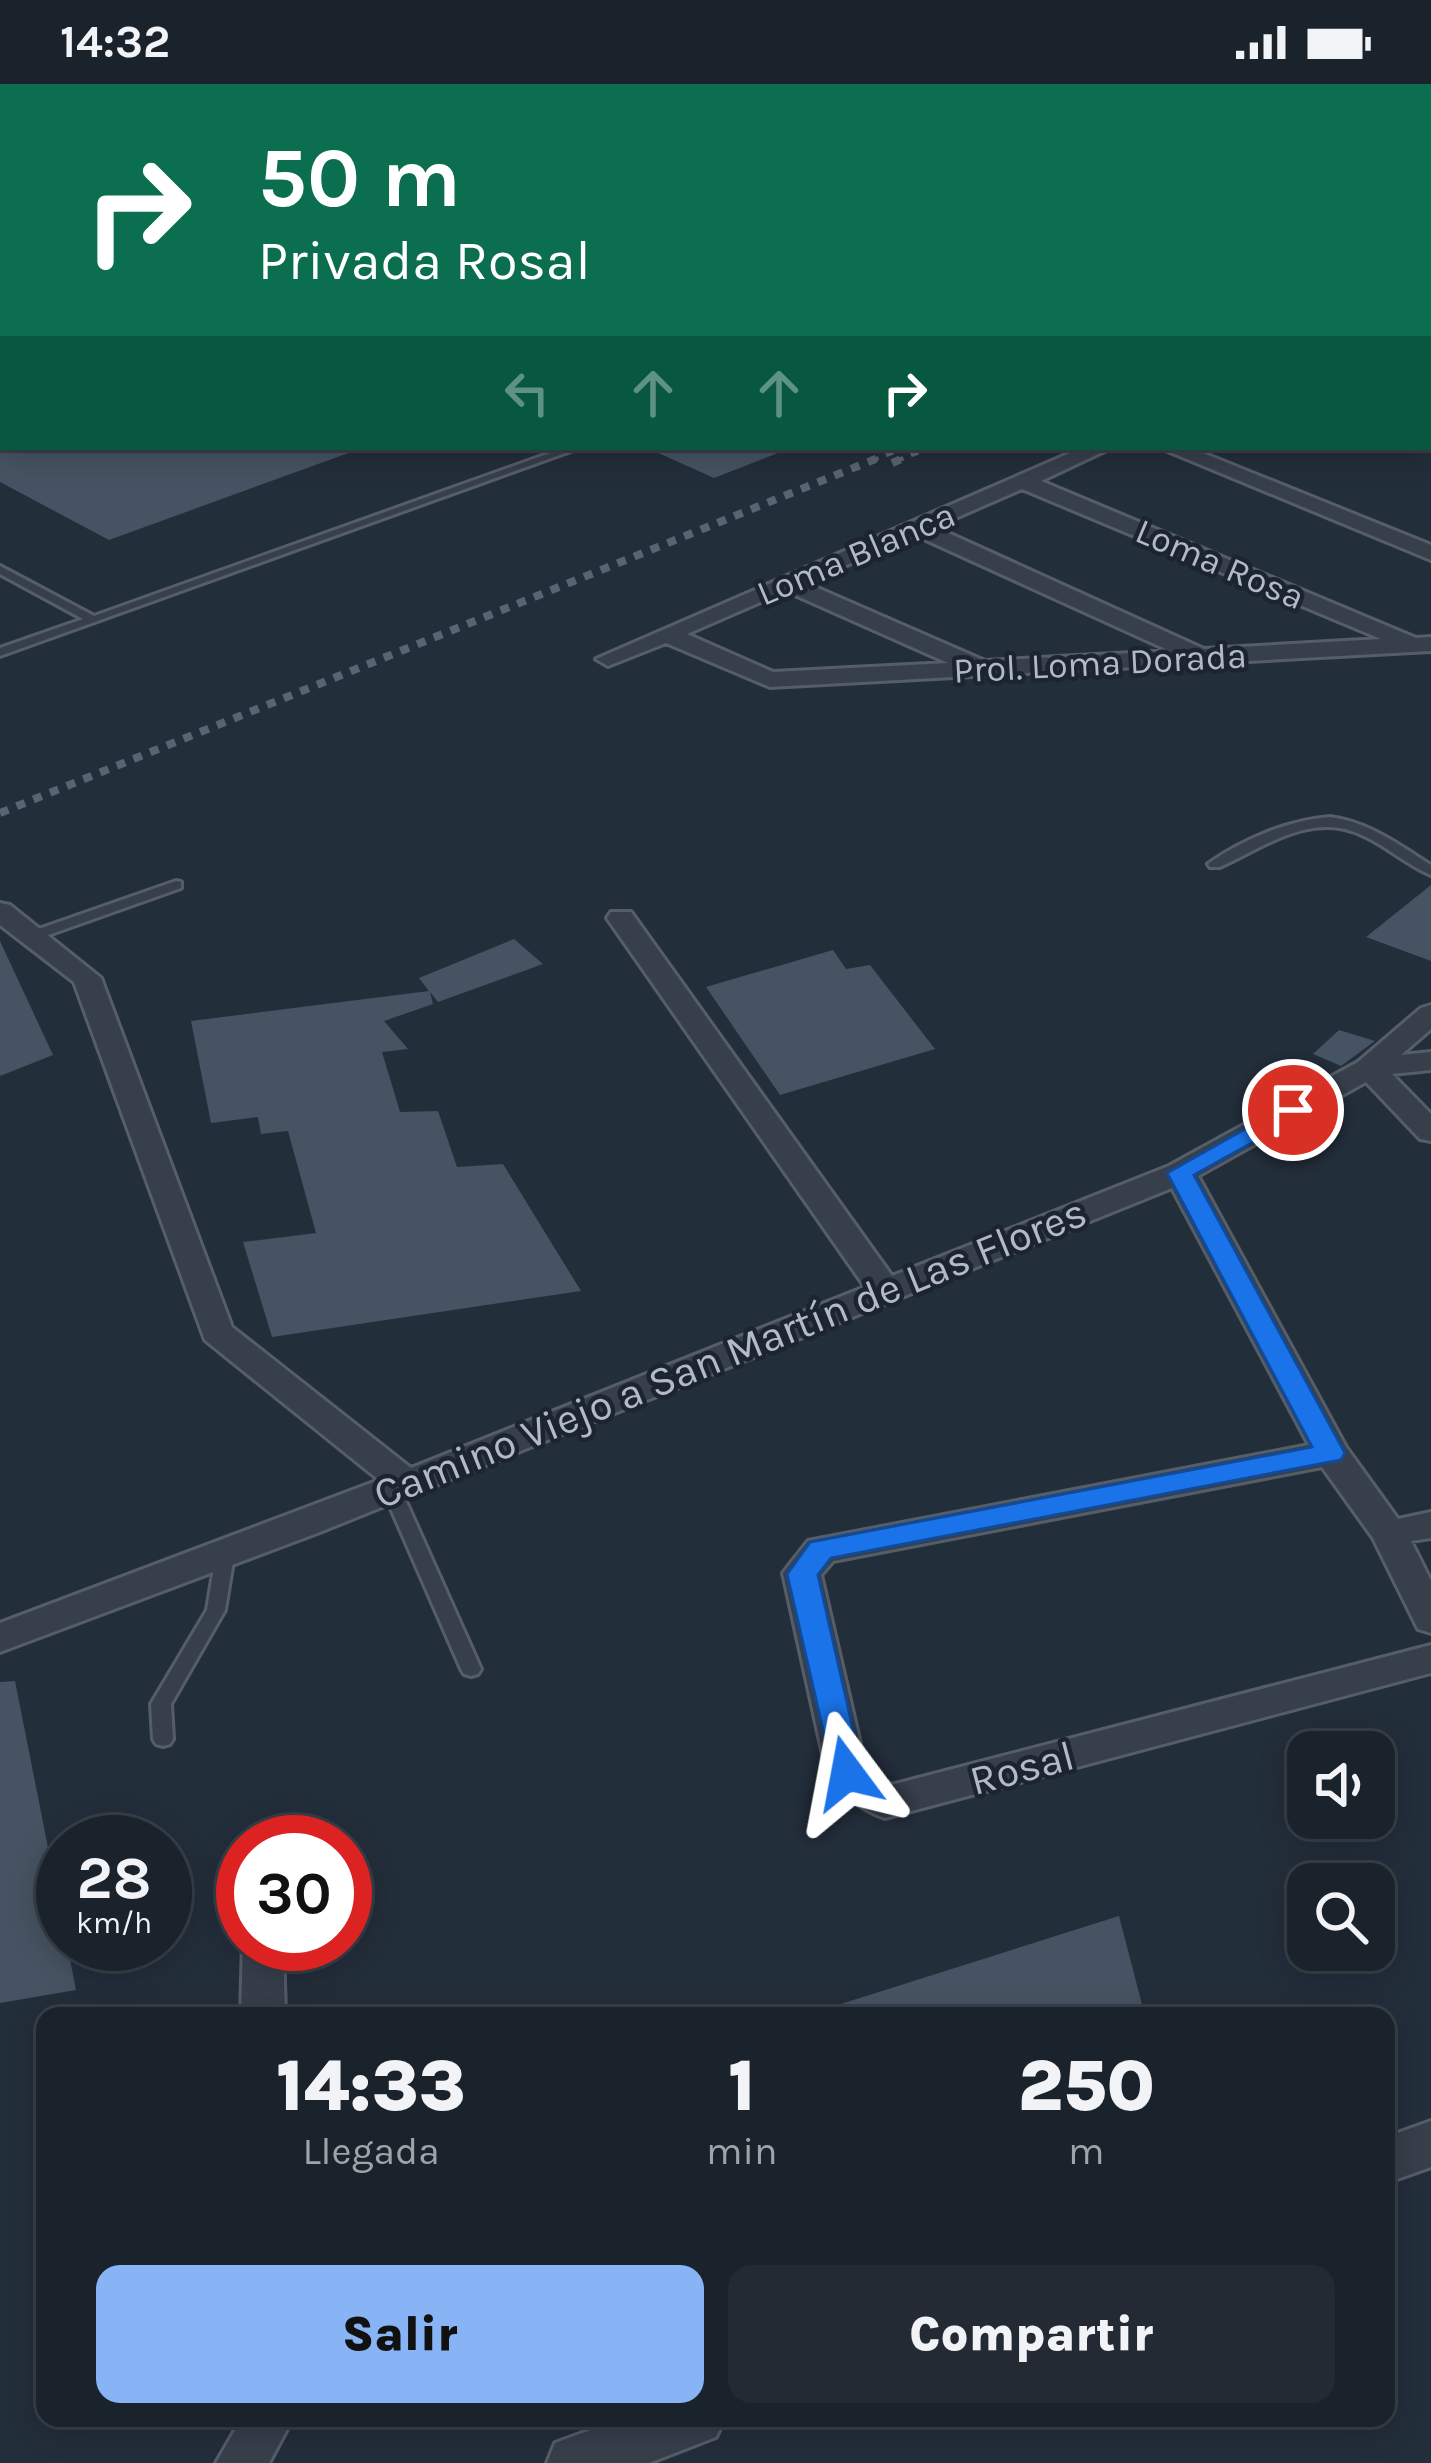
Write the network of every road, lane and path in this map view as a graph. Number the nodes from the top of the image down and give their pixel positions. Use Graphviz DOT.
graph roads {
  1 [pos="569,450"];
  2 [pos="1096,450"];
  3 [pos="1176,450"];
  4 [pos="1025,483"];
  5 [pos="917,528"];
  6 [pos="1431,553"];
  7 [pos="0,569"];
  8 [pos="788,583"];
  9 [pos="92,620"];
  10 [pos="667,634"];
  11 [pos="1423,645"];
  12 [pos="4,647"];
  13 [pos="1203,657"];
  14 [pos="608,658"];
  15 [pos="983,670"];
  16 [pos="1215,865"];
  17 [pos="1431,871"];
  18 [pos="176,885"];
  19 [pos="0,911"];
  20 [pos="621,918"];
  21 [pos="35,935"];
  22 [pos="1431,1014"];
  23 [pos="1431,1061"];
  24 [pos="1369,1067"];
  25 [pos="1431,1132"];
  26 [pos="1180,1173"];
  27 [pos="885,1291"];
  28 [pos="1330,1453"];
  29 [pos="399,1485"];
  30 [pos="1431,1525"];
  31 [pos="1389,1533"];
  32 [pos="225,1556"];
  33 [pos="1431,1618"];
  34 [pos="0,1638"];
  35 [pos="1431,1659"];
  36 [pos="471,1669"];
  37 [pos="163,1739"];
  38 [pos="262,1971"];
  39 [pos="263,2007"];
  40 [pos="1431,2144"];
  41 [pos="1395,2157"];
  42 [pos="263,2427"];
  43 [pos="672,2427"];
  44 [pos="241,2463"];
  45 [pos="576,2463"];
  1 -- 9 [label="lane"];
  2 -- 4 [label="street, Loma Blanca"];
  3 -- 6 [label="street"];
  4 -- 5 [label="street, Loma Blanca"];
  4 -- 11 [label="street, Loma Rosa"];
  5 -- 8 [label="street, Loma Blanca"];
  5 -- 13 [label="street"];
  7 -- 9 [label="lane"];
  8 -- 10 [label="street, Loma Blanca"];
  8 -- 15 [label="street"];
  9 -- 12 [label="lane"];
  10 -- 14 [label="street, Loma Blanca"];
  10 -- 15 [label="street, Prol. Loma Dorada"];
  11 -- 13 [label="street, Prol. Loma Dorada"];
  13 -- 15 [label="street, Prol. Loma Dorada"];
  16 -- 17 [label="lane"];
  18 -- 21 [label="lane"];
  19 -- 21 [label="street"];
  20 -- 27 [label="street"];
  21 -- 29 [label="street"];
  22 -- 24 [label="street, Camino Viejo a San Martín de Las Flores"];
  23 -- 24 [label="street"];
  24 -- 25 [label="street"];
  24 -- 26 [label="street, Camino Viejo a San Martín de Las Flores"];
  26 -- 27 [label="street, Camino Viejo a San Martín de Las Flores"];
  26 -- 28 [label="street"];
  27 -- 29 [label="street, Camino Viejo a San Martín de Las Flores"];
  28 -- 31 [label="street"];
  28 -- 35 [label="street, Rosal"];
  29 -- 32 [label="street, Camino Viejo a San Martín de Las Flores"];
  29 -- 36 [label="lane"];
  30 -- 31 [label="street"];
  31 -- 33 [label="street"];
  32 -- 34 [label="street, Camino Viejo a San Martín de Las Flores"];
  32 -- 37 [label="lane"];
  38 -- 39 [label="street"];
  40 -- 41 [label="street"];
  42 -- 44 [label="street"];
  43 -- 45 [label="street"];
}
